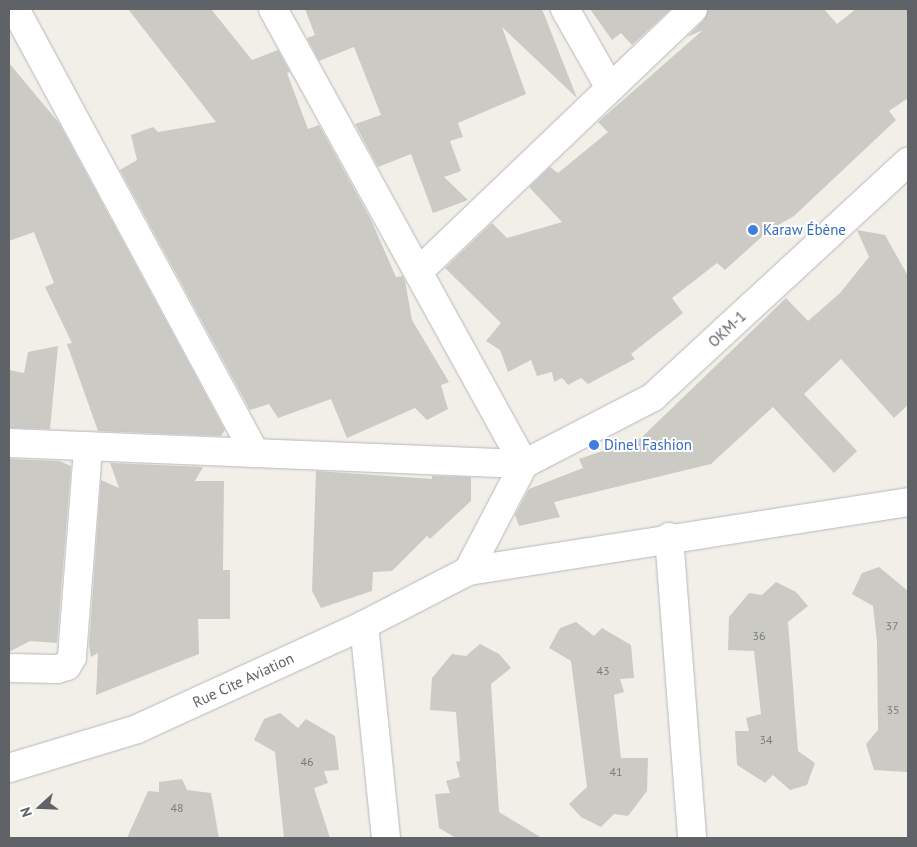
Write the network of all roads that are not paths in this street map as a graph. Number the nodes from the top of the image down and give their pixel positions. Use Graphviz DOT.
graph roads {
  1 [pos="273,9"];
  2 [pos="565,9"];
  3 [pos="693,9"];
  4 [pos="15,21"];
  5 [pos="610,88"];
  6 [pos="908,162"];
  7 [pos="419,271"];
  8 [pos="9,443"];
  9 [pos="88,447"];
  10 [pos="255,453"];
  11 [pos="524,464"];
  12 [pos="908,502"];
  13 [pos="669,537"];
  14 [pos="468,571"];
  15 [pos="364,625"];
  16 [pos="9,668"];
  17 [pos="9,768"];
  18 [pos="386,838"];
  19 [pos="692,838"];
  1 -- 7 [label="street"];
  2 -- 5 [label="street"];
  3 -- 5 [label="street"];
  4 -- 10 [label="street"];
  5 -- 7 [label="street"];
  6 -- 11 [label="street, OKM-1"];
  7 -- 11 [label="street"];
  8 -- 9 [label="street"];
  9 -- 10 [label="street"];
  9 -- 16 [label="street"];
  10 -- 11 [label="street"];
  11 -- 14 [label="street"];
  12 -- 13 [label="street, Rue Cite Aviation"];
  13 -- 14 [label="street, Rue Cite Aviation"];
  13 -- 19 [label="street"];
  14 -- 15 [label="street, Rue Cite Aviation"];
  15 -- 17 [label="street, Rue Cite Aviation"];
  15 -- 18 [label="street"];
}
